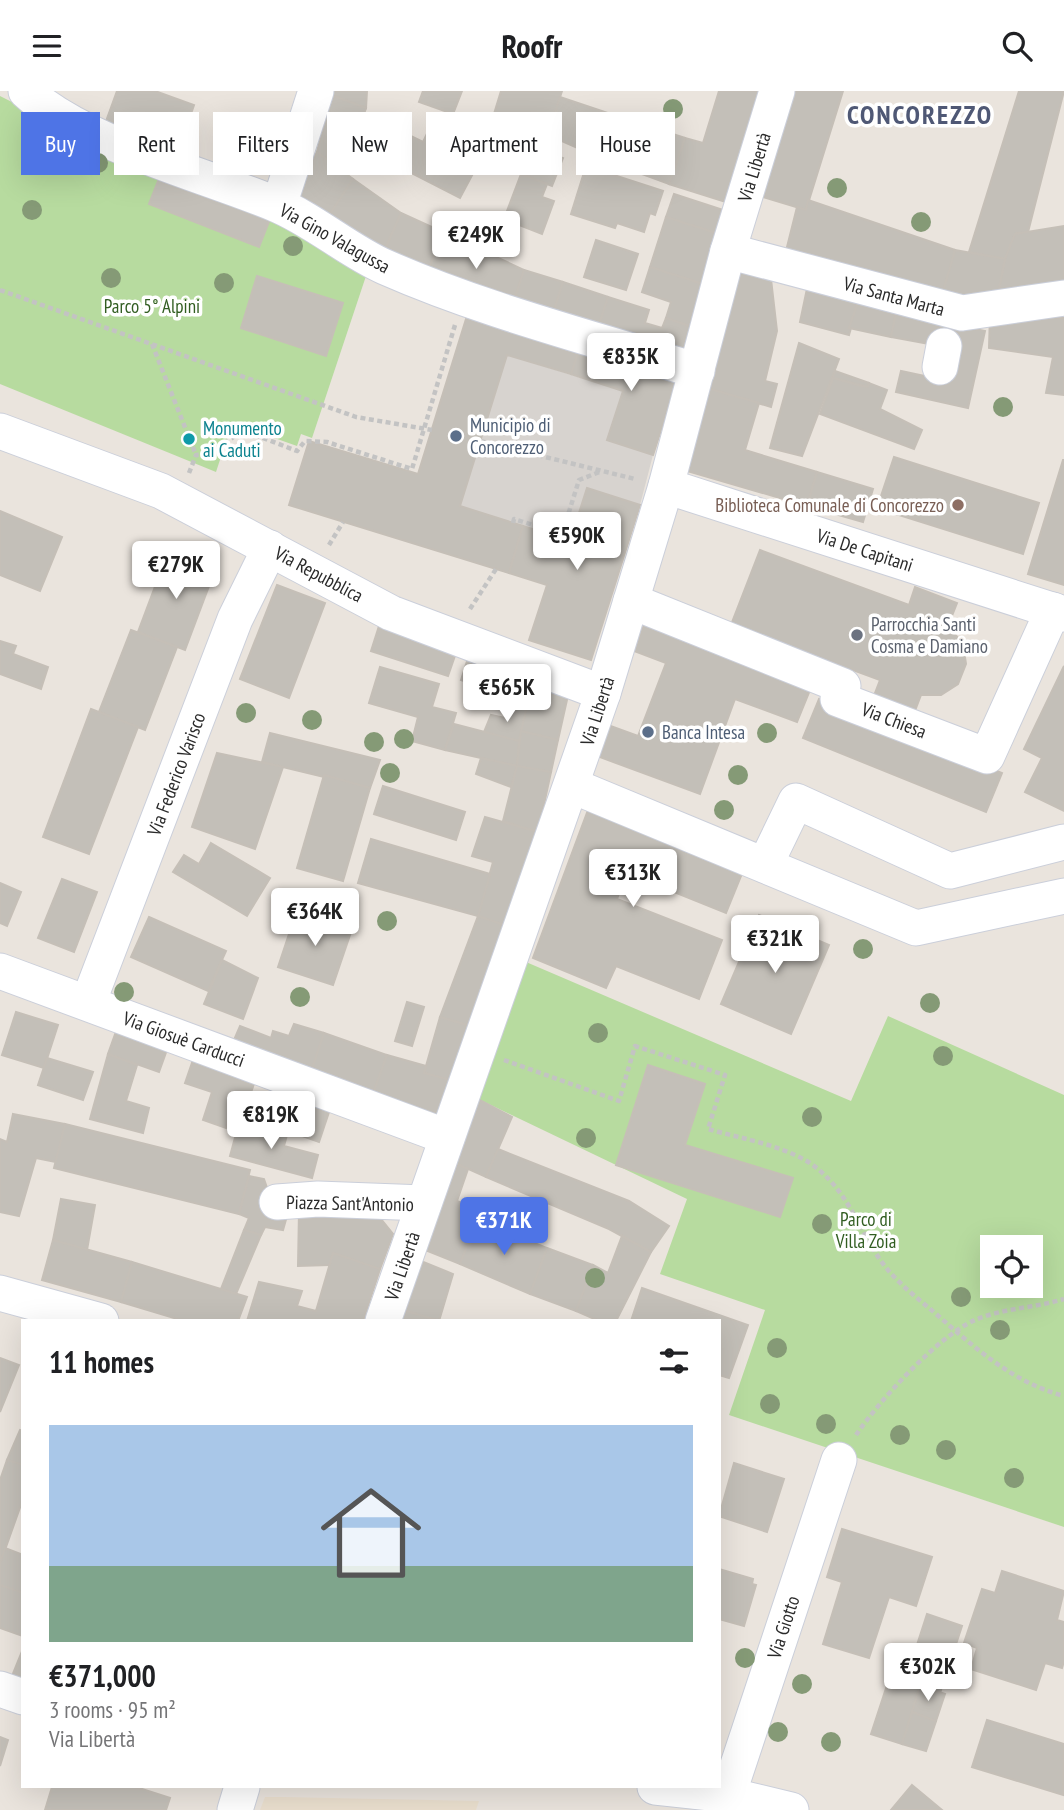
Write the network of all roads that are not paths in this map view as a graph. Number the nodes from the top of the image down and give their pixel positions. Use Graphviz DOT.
graph roads {
  1 [pos="26,91"];
  2 [pos="316,91"];
  3 [pos="777,91"];
  4 [pos="279,205"];
  5 [pos="728,251"];
  6 [pos="1064,298"];
  7 [pos="697,371"];
  8 [pos="0,431"];
  9 [pos="666,486"];
  10 [pos="270,548"];
  11 [pos="631,601"];
  12 [pos="1059,612"];
  13 [pos="603,693"];
  14 [pos="573,786"];
  15 [pos="1064,842"];
  16 [pos="765,865"];
  17 [pos="1064,896"];
  18 [pos="0,971"];
  19 [pos="88,1003"];
  20 [pos="447,1137"];
  21 [pos="277,1202"];
  22 [pos="424,1203"];
  23 [pos="0,1293"];
  24 [pos="95,1319"];
  25 [pos="384,1319"];
  26 [pos="839,1460"];
  27 [pos="0,1689"];
  28 [pos="21,1696"];
  29 [pos="243,1788"];
  30 [pos="664,1788"];
  31 [pos="728,1795"];
  32 [pos="235,1810"];
  33 [pos="791,1810"];
  1 -- 4 [label="street, Via Gino Valagussa"];
  2 -- 4 [label="street"];
  3 -- 5 [label="street, Via Libertà"];
  4 -- 7 [label="street, Via Gino Valagussa"];
  5 -- 6 [label="street, Via Santa Marta"];
  5 -- 7 [label="street, Via Libertà"];
  7 -- 9 [label="street, Via Libertà"];
  8 -- 10 [label="street, Via Repubblica"];
  9 -- 11 [label="street, Via Libertà"];
  9 -- 12 [label="street, Via De Capitani"];
  10 -- 13 [label="street, Via Repubblica"];
  10 -- 19 [label="street, Via Federico Varisco"];
  11 -- 12 [label="street, Via Chiesa"];
  11 -- 13 [label="street, Via Libertà"];
  13 -- 14 [label="street, Via Libertà"];
  14 -- 16 [label="street"];
  14 -- 20 [label="street, Via Libertà"];
  15 -- 16 [label="street"];
  16 -- 17 [label="street"];
  18 -- 19 [label="street, Via Giosuè Carducci"];
  19 -- 20 [label="street, Via Giosuè Carducci"];
  20 -- 22 [label="street, Via Libertà"];
  21 -- 22 [label="street, Piazza Sant'Antonio"];
  22 -- 25 [label="street, Via Libertà"];
  23 -- 24 [label="street"];
  26 -- 31 [label="street, Via Giotto"];
  27 -- 28 [label="street"];
  29 -- 32 [label="street"];
  30 -- 31 [label="street"];
  31 -- 33 [label="street"];
}
